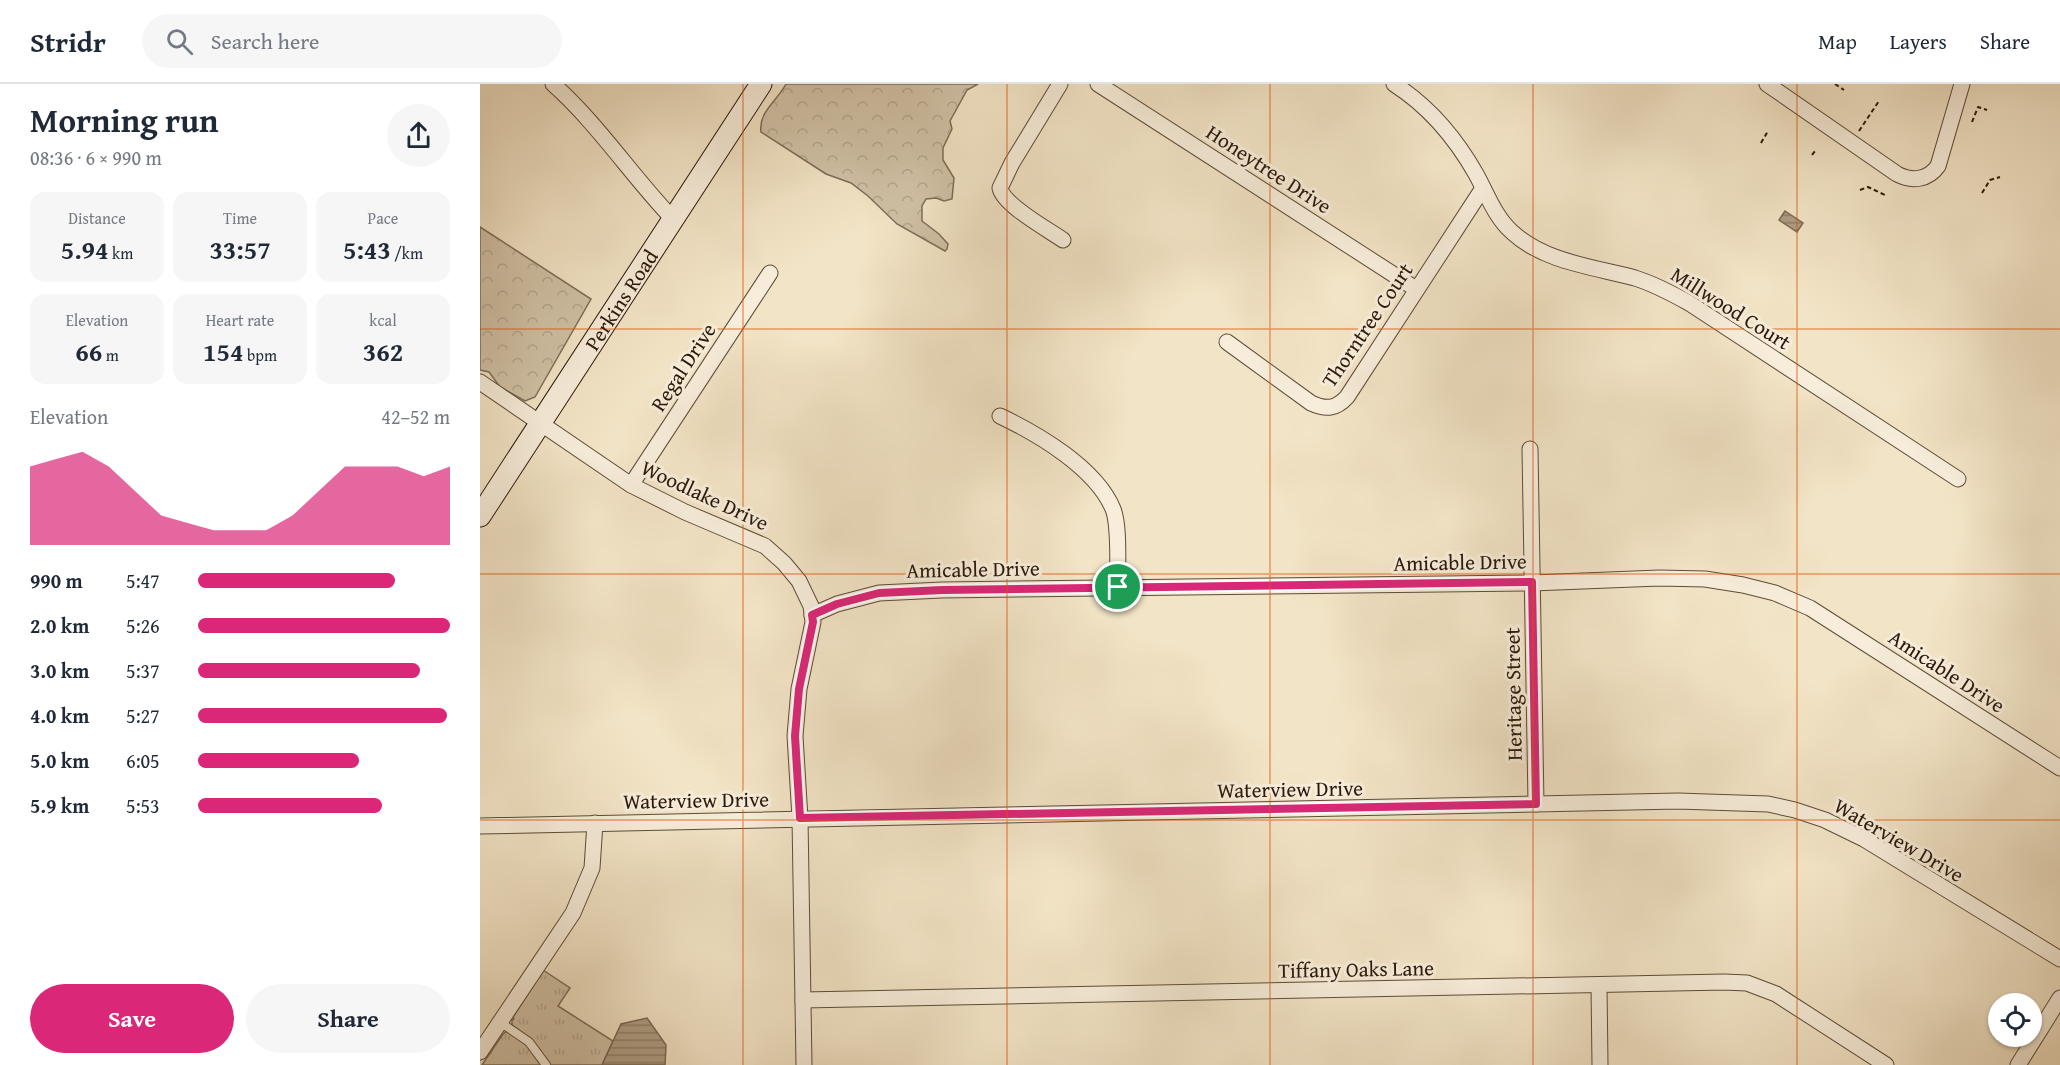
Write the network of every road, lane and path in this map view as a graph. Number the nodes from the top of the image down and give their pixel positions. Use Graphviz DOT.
graph roads {
  1 [pos="553,84"];
  2 [pos="761,84"];
  3 [pos="1060,84"];
  4 [pos="1098,84"];
  5 [pos="1394,84"];
  6 [pos="1767,84"];
  7 [pos="1835,84"];
  8 [pos="1962,84"];
  9 [pos="1844,90"];
  10 [pos="1880,101"];
  11 [pos="1987,110"];
  12 [pos="1972,122"];
  13 [pos="1768,131"];
  14 [pos="1852,141"];
  15 [pos="1761,142"];
  16 [pos="1815,151"];
  17 [pos="1812,155"];
  18 [pos="2000,177"];
  19 [pos="1484,188"];
  20 [pos="1860,190"];
  21 [pos="1982,193"];
  22 [pos="1887,196"];
  23 [pos="673,219"];
  24 [pos="1064,240"];
  25 [pos="770,273"];
  26 [pos="1416,289"];
  27 [pos="1227,342"];
  28 [pos="480,382"];
  29 [pos="1000,416"];
  30 [pos="541,424"];
  31 [pos="1530,449"];
  32 [pos="1958,479"];
  33 [pos="631,485"];
  34 [pos="480,516"];
  35 [pos="1532,582"];
  36 [pos="1118,587"];
  37 [pos="812,615"];
  38 [pos="2060,768"];
  39 [pos="1536,804"];
  40 [pos="800,818"];
  41 [pos="595,823"];
  42 [pos="480,826"];
  43 [pos="2060,959"];
  44 [pos="1599,985"];
  45 [pos="2060,998"];
  46 [pos="803,1000"];
  47 [pos="500,1022"];
  48 [pos="480,1052"];
  49 [pos="546,1065"];
  50 [pos="804,1065"];
  51 [pos="1600,1065"];
  52 [pos="1886,1065"];
  53 [pos="2018,1065"];
  1 -- 23 [label="street"];
  2 -- 23 [label="main road, Perkins Road"];
  3 -- 24 [label="street"];
  4 -- 26 [label="street, Honeytree Drive"];
  5 -- 19 [label="street, Millwood Court"];
  6 -- 14 [label="street"];
  7 -- 9 [label="path"];
  8 -- 14 [label="street"];
  10 -- 14 [label="path"];
  11 -- 12 [label="path"];
  13 -- 15 [label="path"];
  16 -- 17 [label="path"];
  18 -- 21 [label="path"];
  19 -- 26 [label="street, Thorntree Court"];
  19 -- 32 [label="street, Millwood Court"];
  20 -- 22 [label="path"];
  23 -- 30 [label="main road, Perkins Road"];
  25 -- 33 [label="street, Regal Drive"];
  26 -- 27 [label="street, Thorntree Court"];
  28 -- 30 [label="street, Woodlake Drive"];
  29 -- 36 [label="street"];
  30 -- 33 [label="street, Woodlake Drive"];
  30 -- 34 [label="main road, Perkins Road"];
  31 -- 35 [label="street, Heritage Street"];
  33 -- 37 [label="street, Woodlake Drive"];
  35 -- 36 [label="street, Amicable Drive"];
  35 -- 38 [label="street, Amicable Drive"];
  35 -- 39 [label="street, Heritage Street"];
  36 -- 37 [label="street, Amicable Drive"];
  37 -- 40 [label="street, Woodlake Drive"];
  39 -- 40 [label="street, Waterview Drive"];
  39 -- 43 [label="street, Waterview Drive"];
  40 -- 41 [label="street, Waterview Drive"];
  40 -- 46 [label="street, Woodlake Drive"];
  41 -- 42 [label="street, Waterview Drive"];
  41 -- 47 [label="street"];
  44 -- 46 [label="street, Tiffany Oaks Lane"];
  44 -- 51 [label="street"];
  44 -- 52 [label="street, Tiffany Oaks Lane"];
  45 -- 53 [label="street"];
  46 -- 50 [label="street, Woodlake Drive"];
  47 -- 48 [label="street"];
  47 -- 49 [label="lane"];
}
